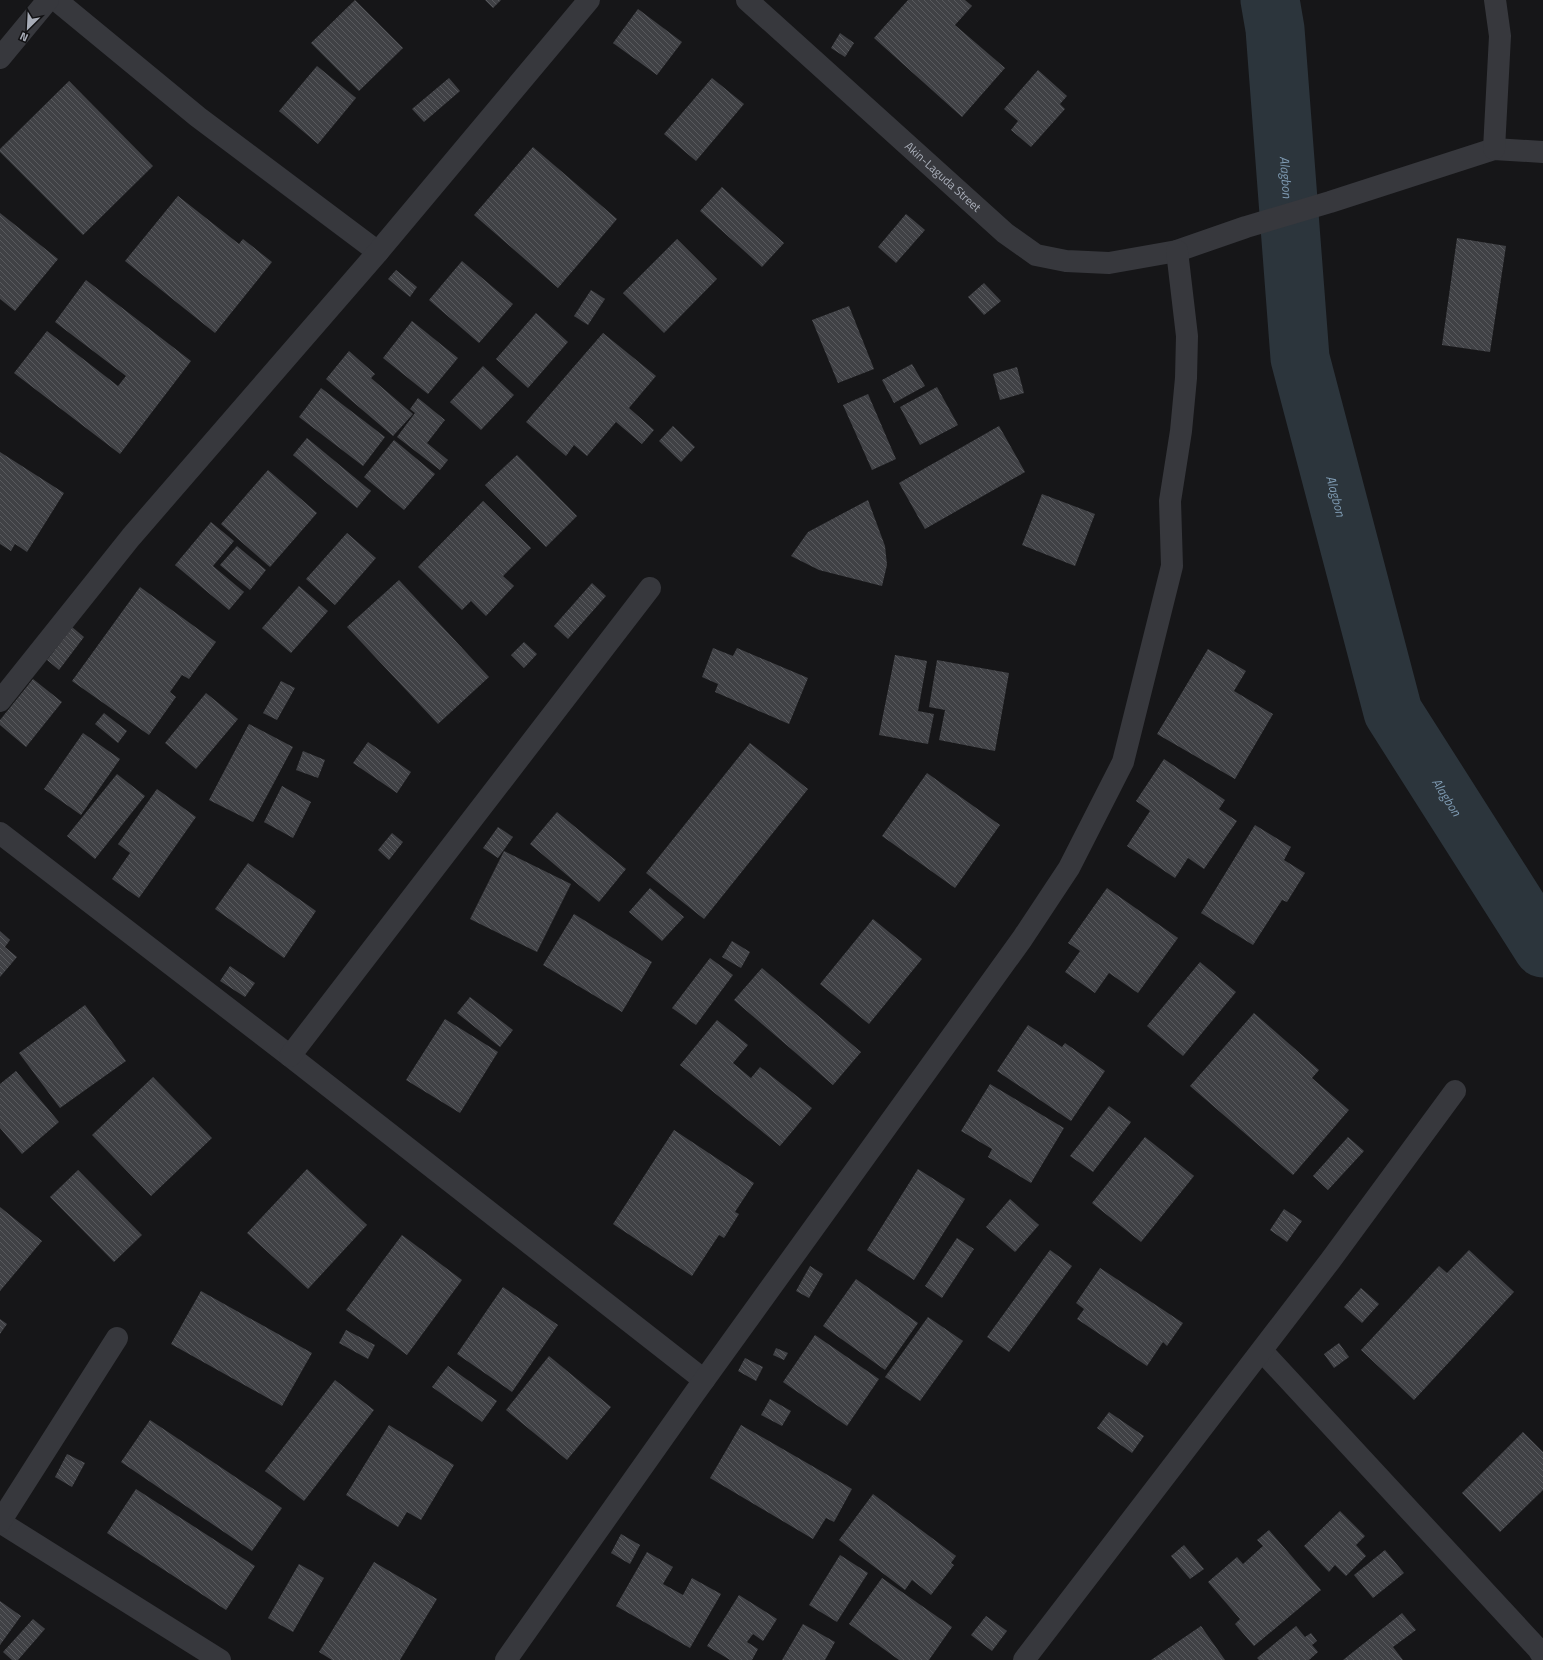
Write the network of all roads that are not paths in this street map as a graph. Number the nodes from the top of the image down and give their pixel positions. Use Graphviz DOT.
graph roads {
  1 [pos="48,0"];
  2 [pos="56,0"];
  3 [pos="589,0"];
  4 [pos="747,0"];
  5 [pos="1495,0"];
  6 [pos="0,58"];
  7 [pos="1494,149"];
  8 [pos="1543,152"];
  9 [pos="378,252"];
  10 [pos="1177,252"];
  11 [pos="650,588"];
  12 [pos="0,701"];
  13 [pos="0,833"];
  14 [pos="290,1056"];
  15 [pos="1455,1091"];
  16 [pos="117,1338"];
  17 [pos="1262,1350"];
  18 [pos="704,1380"];
  19 [pos="0,1522"];
  20 [pos="1543,1657"];
  21 [pos="220,1660"];
  22 [pos="506,1660"];
  23 [pos="1024,1660"];
  1 -- 6 [label="street"];
  2 -- 9 [label="street"];
  3 -- 9 [label="street"];
  4 -- 10 [label="street, Akin-Laguda Street"];
  5 -- 7 [label="street"];
  7 -- 8 [label="street"];
  7 -- 10 [label="street, Akin-Laguda Street"];
  9 -- 12 [label="street"];
  10 -- 18 [label="street"];
  11 -- 14 [label="street"];
  13 -- 14 [label="street"];
  14 -- 18 [label="street"];
  15 -- 17 [label="street"];
  16 -- 19 [label="street"];
  17 -- 20 [label="street"];
  17 -- 23 [label="street"];
  18 -- 22 [label="street"];
  19 -- 21 [label="street"];
}
